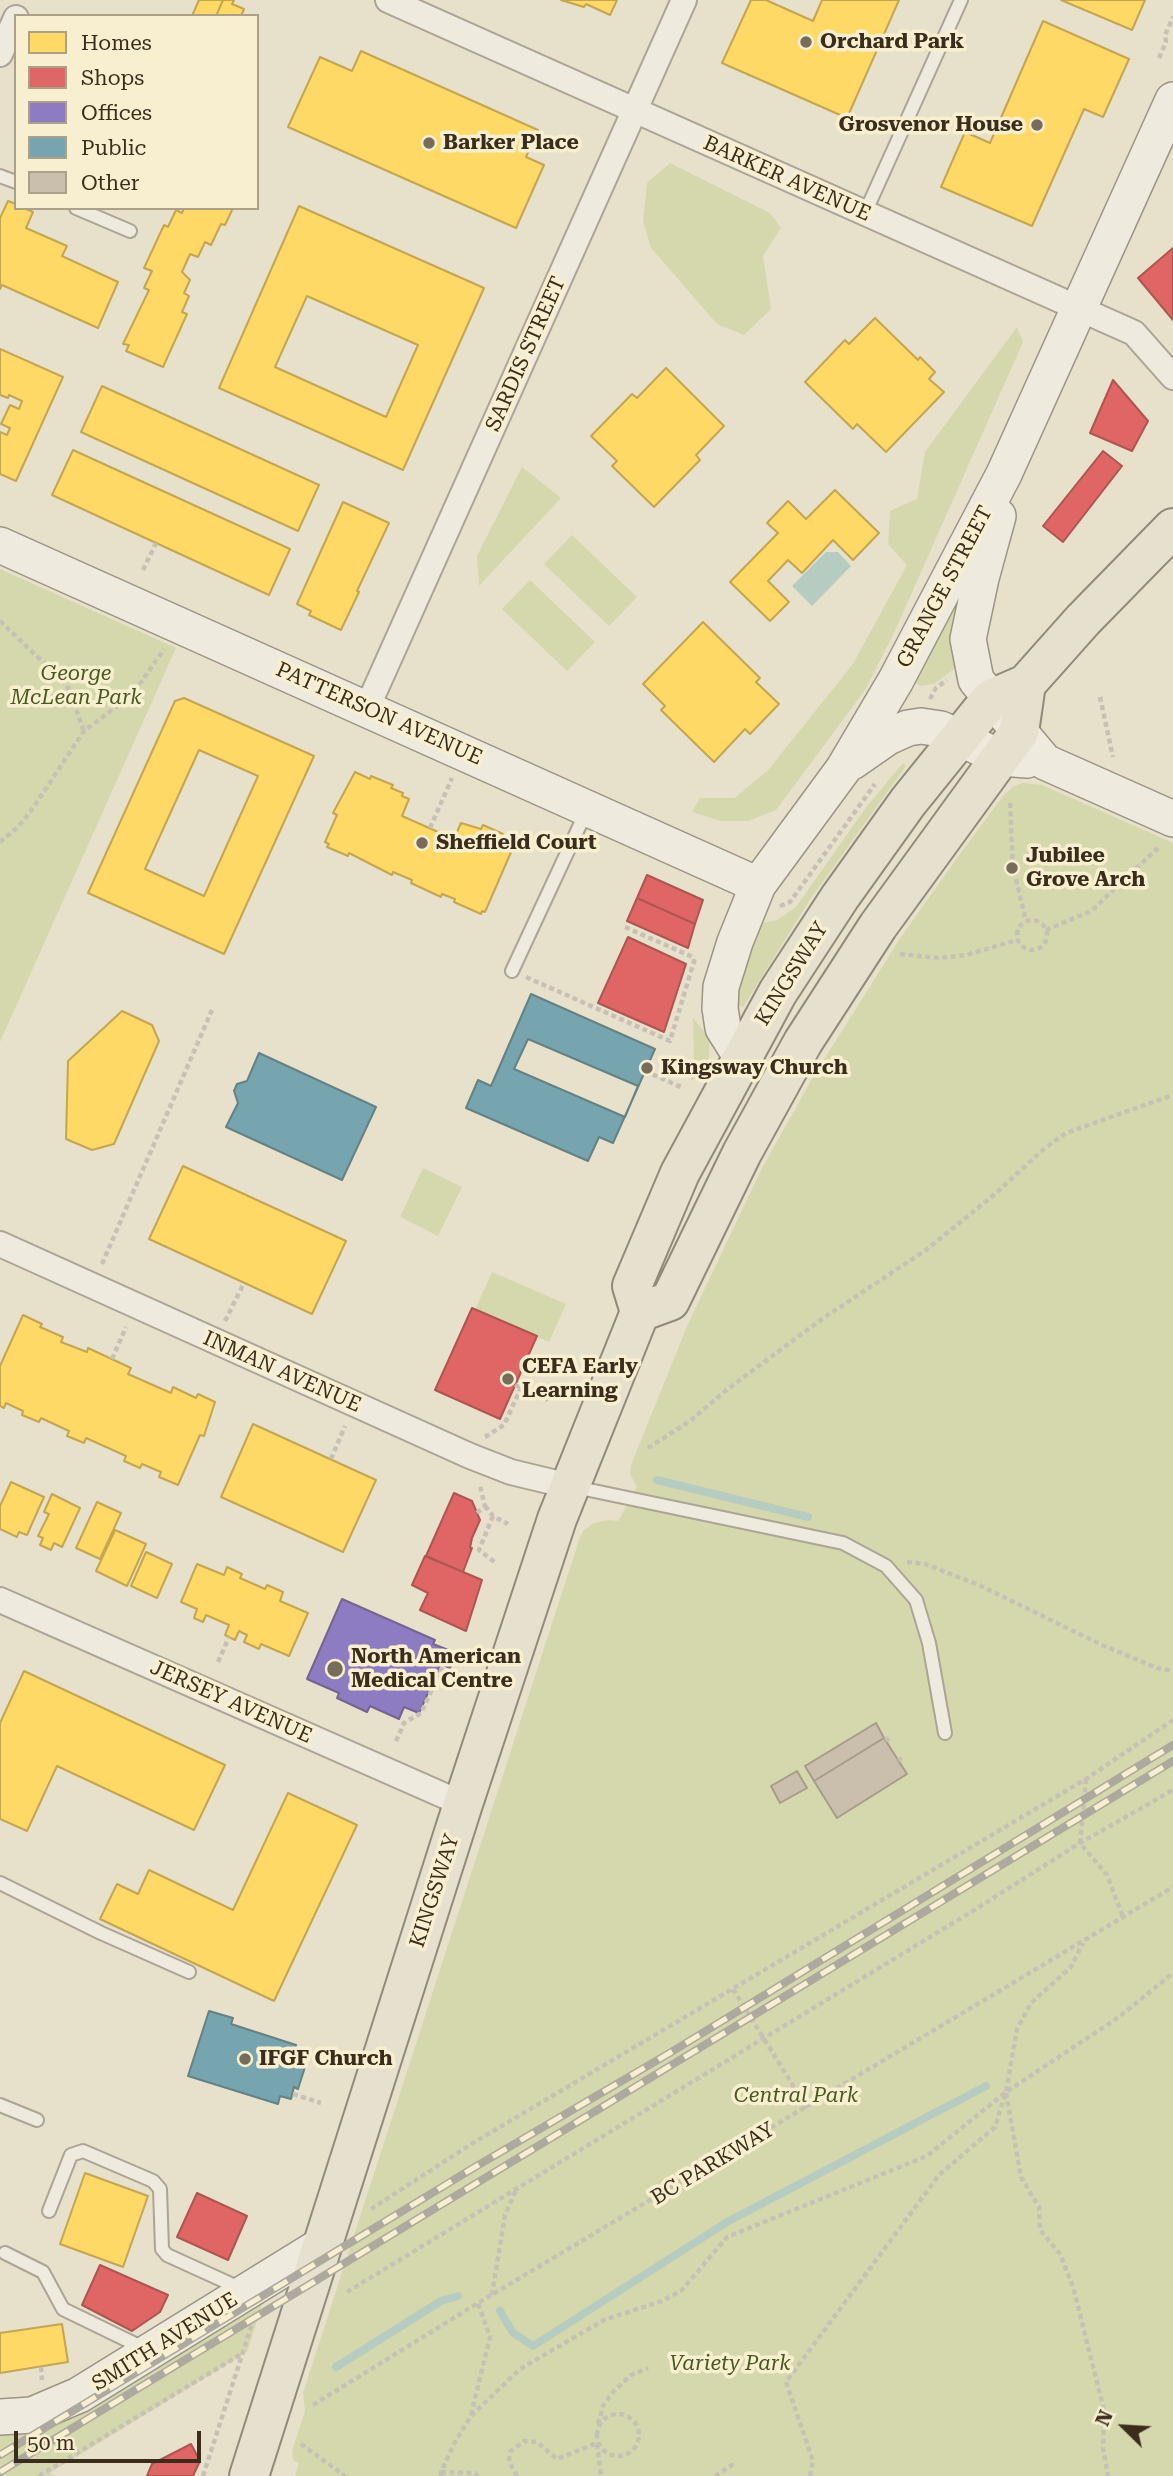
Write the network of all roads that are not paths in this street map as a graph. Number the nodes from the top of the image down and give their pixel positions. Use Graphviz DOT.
graph roads {
  1 [pos="388,0"];
  2 [pos="684,0"];
  3 [pos="961,0"];
  4 [pos="14,22"];
  5 [pos="0,54"];
  6 [pos="1173,100"];
  7 [pos="634,111"];
  8 [pos="81,210"];
  9 [pos="865,214"];
  10 [pos="130,231"];
  11 [pos="1079,309"];
  12 [pos="1173,377"];
  13 [pos="1004,474"];
  14 [pos="1173,527"];
  15 [pos="0,545"];
  16 [pos="1026,684"];
  17 [pos="991,699"];
  18 [pos="367,708"];
  19 [pos="961,737"];
  20 [pos="1010,745"];
  21 [pos="844,768"];
  22 [pos="587,808"];
  23 [pos="1168,831"];
  24 [pos="768,896"];
  25 [pos="512,971"];
  26 [pos="742,1058"];
  27 [pos="0,1244"];
  28 [pos="640,1312"];
  29 [pos="569,1486"];
  30 [pos="0,1600"];
  31 [pos="946,1733"];
  32 [pos="463,1804"];
  33 [pos="0,1884"];
  34 [pos="189,1972"];
  35 [pos="0,2105"];
  36 [pos="37,2120"];
  37 [pos="49,2211"];
  38 [pos="322,2245"];
  39 [pos="5,2253"];
  40 [pos="239,2296"];
  41 [pos="142,2355"];
  42 [pos="0,2417"];
  43 [pos="249,2476"];
  1 -- 7 [label="street, BARKER AVENUE"];
  2 -- 7 [label="street, SARDIS STREET"];
  3 -- 9 [label="lane"];
  4 -- 5 [label="street"];
  6 -- 11 [label="street, GRANGE STREET"];
  7 -- 9 [label="street, BARKER AVENUE"];
  7 -- 18 [label="street, SARDIS STREET"];
  8 -- 10 [label="lane"];
  9 -- 11 [label="street, BARKER AVENUE"];
  11 -- 12 [label="street, BARKER AVENUE"];
  11 -- 13 [label="street, GRANGE STREET"];
  13 -- 17 [label="street"];
  13 -- 21 [label="street, GRANGE STREET"];
  14 -- 16 [label="main road, KINGSWAY"];
  15 -- 18 [label="street, PATTERSON AVENUE"];
  16 -- 17 [label="main road, KINGSWAY"];
  16 -- 20 [label="main road"];
  17 -- 19 [label="main road, KINGSWAY"];
  17 -- 20 [label="street"];
  18 -- 22 [label="street, PATTERSON AVENUE"];
  19 -- 20 [label="street"];
  19 -- 21 [label="street"];
  19 -- 26 [label="main road, KINGSWAY"];
  20 -- 23 [label="street"];
  20 -- 28 [label="main road"];
  21 -- 24 [label="street, GRANGE STREET"];
  22 -- 24 [label="street, PATTERSON AVENUE"];
  22 -- 25 [label="lane"];
  24 -- 26 [label="street, GRANGE STREET"];
  26 -- 28 [label="main road, KINGSWAY"];
  27 -- 29 [label="street, INMAN AVENUE"];
  28 -- 29 [label="main road, KINGSWAY"];
  29 -- 31 [label="lane"];
  29 -- 32 [label="main road, KINGSWAY"];
  30 -- 32 [label="street, JERSEY AVENUE"];
  32 -- 38 [label="main road, KINGSWAY"];
  33 -- 34 [label="lane"];
  35 -- 36 [label="lane"];
  37 -- 40 [label="lane"];
  38 -- 40 [label="street, SMITH AVENUE"];
  38 -- 43 [label="main road, KINGSWAY"];
  39 -- 41 [label="lane"];
  40 -- 41 [label="street, SMITH AVENUE"];
  41 -- 42 [label="street, SMITH AVENUE"];
}
